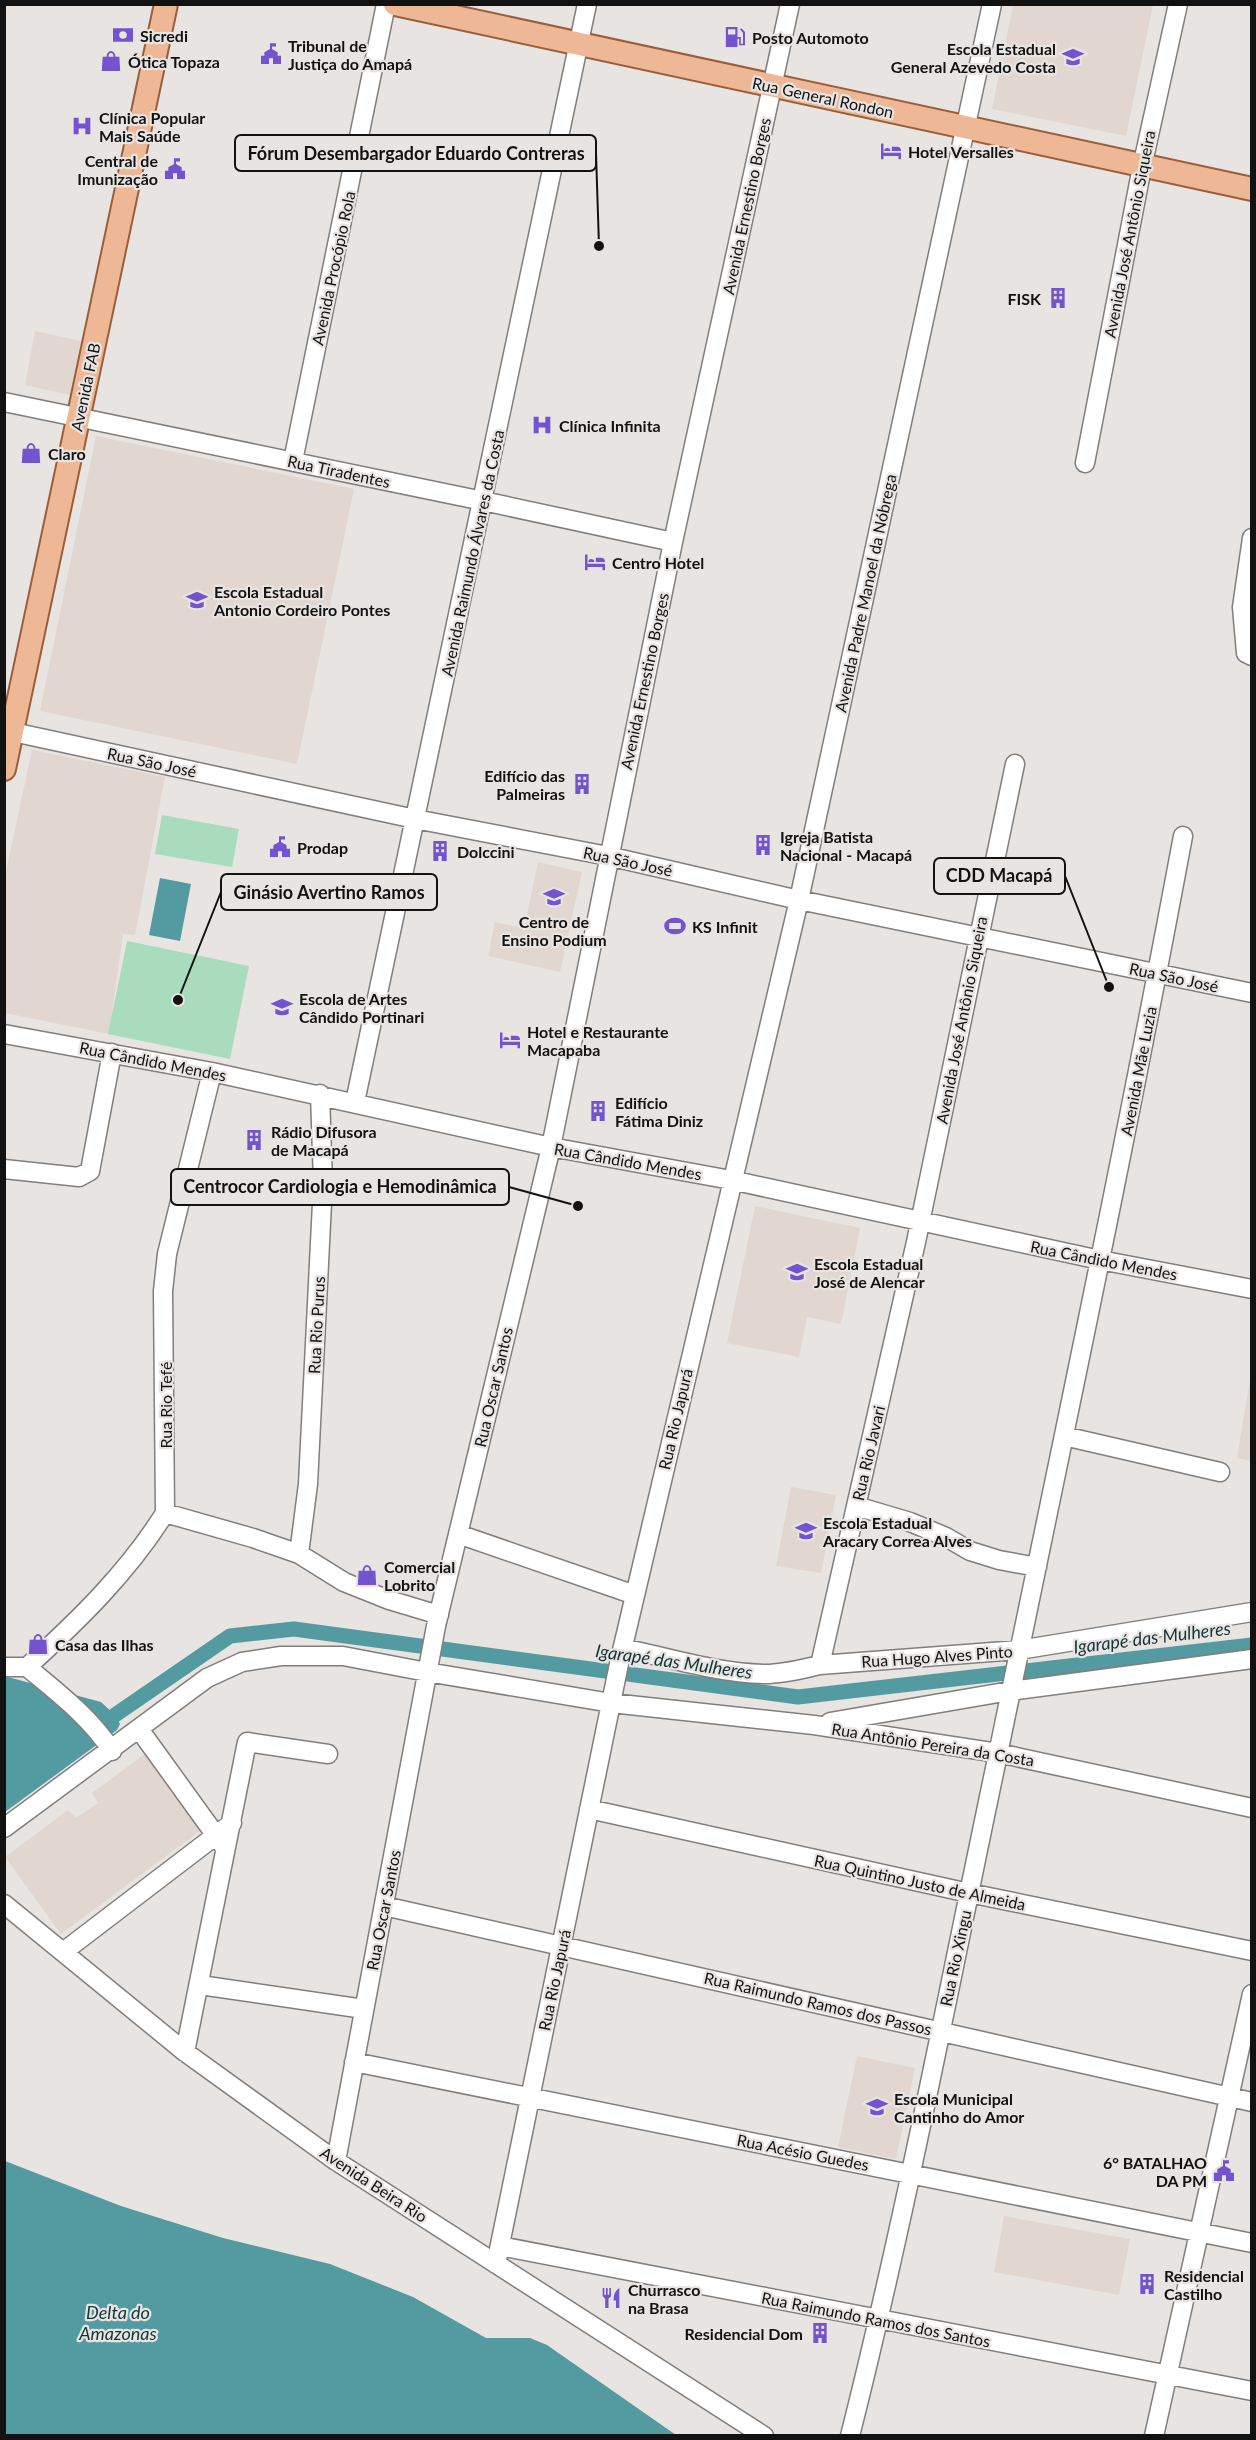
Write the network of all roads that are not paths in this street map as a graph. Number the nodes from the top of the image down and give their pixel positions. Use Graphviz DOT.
graph roads {
  1 [pos="166,4"];
  2 [pos="387,4"];
  3 [pos="395,4"];
  4 [pos="587,4"];
  5 [pos="790,4"];
  6 [pos="992,4"];
  7 [pos="1178,4"];
  8 [pos="579,44"];
  9 [pos="772,85"];
  10 [pos="966,128"];
  11 [pos="1142,167"];
  12 [pos="1251,189"];
  13 [pos="4,402"];
  14 [pos="78,418"];
  15 [pos="293,461"];
  16 [pos="1085,464"];
  17 [pos="483,501"];
  18 [pos="1251,538"];
  19 [pos="673,542"];
  20 [pos="1249,655"];
  21 [pos="9,731"];
  22 [pos="1015,764"];
  23 [pos="4,769"];
  24 [pos="415,819"];
  25 [pos="1183,836"];
  26 [pos="608,856"];
  27 [pos="799,900"];
  28 [pos="978,935"];
  29 [pos="1158,973"];
  30 [pos="1251,993"];
  31 [pos="4,1034"];
  32 [pos="112,1053"];
  33 [pos="212,1072"];
  34 [pos="320,1094"];
  35 [pos="355,1102"];
  36 [pos="551,1147"];
  37 [pos="4,1168"];
  38 [pos="731,1180"];
  39 [pos="921,1222"];
  40 [pos="916,1242"];
  41 [pos="1099,1265"];
  42 [pos="1251,1289"];
  43 [pos="1064,1436"];
  44 [pos="1220,1472"];
  45 [pos="856,1506"];
  46 [pos="165,1513"];
  47 [pos="458,1534"];
  48 [pos="299,1554"];
  49 [pos="1036,1567"];
  50 [pos="635,1595"];
  51 [pos="1251,1612"];
  52 [pos="437,1620"];
  53 [pos="1019,1652"];
  54 [pos="621,1653"];
  55 [pos="1251,1659"];
  56 [pos="820,1665"];
  57 [pos="429,1666"];
  58 [pos="4,1667"];
  59 [pos="27,1667"];
  60 [pos="1012,1684"];
  61 [pos="612,1700"];
  62 [pos="814,1725"];
  63 [pos="139,1729"];
  64 [pos="107,1743"];
  65 [pos="998,1753"];
  66 [pos="327,1754"];
  67 [pos="1251,1808"];
  68 [pos="590,1809"];
  69 [pos="232,1823"];
  70 [pos="4,1828"];
  71 [pos="215,1834"];
  72 [pos="226,1850"];
  73 [pos="969,1893"];
  74 [pos="4,1904"];
  75 [pos="384,1906"];
  76 [pos="562,1945"];
  77 [pos="1251,1951"];
  78 [pos="63,1952"];
  79 [pos="200,1985"];
  80 [pos="1251,1994"];
  81 [pos="364,2009"];
  82 [pos="940,2031"];
  83 [pos="185,2052"];
  84 [pos="354,2062"];
  85 [pos="530,2097"];
  86 [pos="1229,2097"];
  87 [pos="1251,2102"];
  88 [pos="336,2161"];
  89 [pos="910,2174"];
  90 [pos="1199,2232"];
  91 [pos="1251,2243"];
  92 [pos="498,2255"];
  93 [pos="880,2319"];
  94 [pos="1167,2375"];
  95 [pos="1251,2391"];
  96 [pos="764,2436"];
  97 [pos="850,2436"];
  98 [pos="1154,2436"];
  1 -- 14 [label="main road, Avenida FAB"];
  2 -- 15 [label="street, Avenida Procópio Rola"];
  3 -- 8 [label="main road, Rua General Rondon"];
  4 -- 8 [label="street, Avenida Raimundo Álvares da Costa"];
  5 -- 9 [label="street, Avenida Ernestino Borges"];
  6 -- 10 [label="street, Avenida Padre Manoel da Nóbrega"];
  7 -- 11 [label="street, Avenida José Antônio Siqueira"];
  8 -- 9 [label="main road, Rua General Rondon"];
  8 -- 17 [label="street, Avenida Raimundo Álvares da Costa"];
  9 -- 10 [label="main road, Rua General Rondon"];
  9 -- 19 [label="street, Avenida Ernestino Borges"];
  10 -- 11 [label="main road, Rua General Rondon"];
  10 -- 27 [label="street, Avenida Padre Manoel da Nóbrega"];
  11 -- 12 [label="main road, Rua General Rondon"];
  11 -- 16 [label="street, Avenida José Antônio Siqueira"];
  13 -- 14 [label="street, Rua Tiradentes"];
  14 -- 15 [label="street, Rua Tiradentes"];
  14 -- 21 [label="main road, Avenida FAB"];
  15 -- 17 [label="street, Rua Tiradentes"];
  17 -- 19 [label="street, Rua Tiradentes"];
  17 -- 24 [label="street, Avenida Raimundo Álvares da Costa"];
  18 -- 20 [label="street"];
  19 -- 26 [label="street, Avenida Ernestino Borges"];
  21 -- 23 [label="main road, Avenida FAB"];
  21 -- 24 [label="street, Rua São José"];
  22 -- 28 [label="street, Avenida José Antônio Siqueira"];
  24 -- 26 [label="street, Rua São José"];
  24 -- 35 [label="street, Avenida Raimundo Álvares da Costa"];
  25 -- 29 [label="street, Avenida Mãe Luzia"];
  26 -- 27 [label="street, Rua São José"];
  26 -- 36 [label="street, Avenida Ernestino Borges"];
  27 -- 28 [label="street, Rua São José"];
  27 -- 38 [label="street, Avenida Padre Manoel da Nóbrega"];
  28 -- 29 [label="street, Rua São José"];
  28 -- 39 [label="street, Avenida José Antônio Siqueira"];
  29 -- 30 [label="street, Rua São José"];
  29 -- 41 [label="street, Avenida Mãe Luzia"];
  31 -- 32 [label="street, Rua Cândido Mendes"];
  32 -- 33 [label="street, Rua Cândido Mendes"];
  32 -- 37 [label="street"];
  33 -- 34 [label="street, Rua Cândido Mendes"];
  33 -- 46 [label="street, Rua Rio Tefé"];
  34 -- 35 [label="street, Rua Cândido Mendes"];
  34 -- 48 [label="street, Rua Rio Purus"];
  35 -- 36 [label="street, Rua Cândido Mendes"];
  36 -- 38 [label="street, Rua Cândido Mendes"];
  36 -- 47 [label="street, Rua Oscar Santos"];
  38 -- 39 [label="street, Rua Cândido Mendes"];
  38 -- 50 [label="street, Rua Rio Japurá"];
  39 -- 40 [label="street, Avenida José Antônio Siqueira"];
  39 -- 41 [label="street, Rua Cândido Mendes"];
  40 -- 45 [label="street, Rua Rio Javari"];
  41 -- 42 [label="street, Rua Cândido Mendes"];
  41 -- 43 [label="street"];
  43 -- 44 [label="street"];
  43 -- 49 [label="street"];
  45 -- 49 [label="street"];
  45 -- 56 [label="street, Rua Rio Javari"];
  46 -- 48 [label="street"];
  46 -- 59 [label="street"];
  47 -- 50 [label="street"];
  47 -- 52 [label="street, Rua Oscar Santos"];
  48 -- 52 [label="street"];
  49 -- 53 [label="street"];
  50 -- 54 [label="street, Rua Rio Japurá"];
  51 -- 53 [label="street, Rua Hugo Alves Pinto"];
  52 -- 57 [label="street, Rua Oscar Santos"];
  53 -- 56 [label="street, Rua Hugo Alves Pinto"];
  53 -- 60 [label="street"];
  54 -- 56 [label="street, Rua Hugo Alves Pinto"];
  54 -- 61 [label="street, Rua Rio Japurá"];
  55 -- 60 [label="street"];
  57 -- 61 [label="street, Rua Antônio Pereira da Costa"];
  57 -- 63 [label="street, Rua Antônio Pereira da Costa"];
  57 -- 75 [label="street, Rua Oscar Santos"];
  58 -- 59 [label="street"];
  59 -- 64 [label="street"];
  60 -- 62 [label="street"];
  60 -- 65 [label="street, Rua Rio Xingu"];
  61 -- 62 [label="street, Rua Antônio Pereira da Costa"];
  61 -- 68 [label="street, Rua Rio Japurá"];
  62 -- 65 [label="street, Rua Antônio Pereira da Costa"];
  63 -- 64 [label="street, Rua Antônio Pereira da Costa"];
  63 -- 71 [label="street"];
  64 -- 70 [label="street, Rua Antônio Pereira da Costa"];
  65 -- 67 [label="street, Rua Antônio Pereira da Costa"];
  65 -- 73 [label="street, Rua Rio Xingu"];
  66 -- 69 [label="street"];
  68 -- 73 [label="street, Rua Quintino Justo de Almeida"];
  68 -- 76 [label="street, Rua Rio Japurá"];
  69 -- 71 [label="street"];
  69 -- 72 [label="street"];
  71 -- 72 [label="street"];
  71 -- 78 [label="street"];
  72 -- 79 [label="street"];
  73 -- 77 [label="street, Rua Quintino Justo de Almeida"];
  73 -- 82 [label="street, Rua Rio Xingu"];
  74 -- 78 [label="street, Avenida Beira Rio"];
  75 -- 76 [label="street, Rua Raimundo Ramos dos Passos"];
  75 -- 81 [label="street, Rua Oscar Santos"];
  76 -- 82 [label="street, Rua Raimundo Ramos dos Passos"];
  76 -- 85 [label="street, Rua Rio Japurá"];
  78 -- 83 [label="street, Avenida Beira Rio"];
  79 -- 81 [label="street"];
  79 -- 83 [label="street"];
  80 -- 86 [label="street"];
  81 -- 84 [label="street, Rua Oscar Santos"];
  82 -- 86 [label="street, Rua Raimundo Ramos dos Passos"];
  82 -- 89 [label="street, Rua Rio Xingu"];
  83 -- 88 [label="street, Avenida Beira Rio"];
  84 -- 85 [label="street, Rua Acésio Guedes"];
  84 -- 88 [label="street, Rua Oscar Santos"];
  85 -- 89 [label="street, Rua Acésio Guedes"];
  85 -- 92 [label="street, Rua Rio Japurá"];
  86 -- 87 [label="street, Rua Raimundo Ramos dos Passos"];
  86 -- 90 [label="street"];
  88 -- 92 [label="street, Avenida Beira Rio"];
  89 -- 90 [label="street, Rua Acésio Guedes"];
  89 -- 93 [label="street, Rua Rio Xingu"];
  90 -- 91 [label="street, Rua Acésio Guedes"];
  90 -- 94 [label="street"];
  92 -- 93 [label="street, Rua Raimundo Ramos dos Santos"];
  92 -- 96 [label="street, Avenida Beira Rio"];
  93 -- 94 [label="street, Rua Raimundo Ramos dos Santos"];
  93 -- 97 [label="street, Rua Rio Xingu"];
  94 -- 95 [label="street, Rua Raimundo Ramos dos Santos"];
  94 -- 98 [label="street"];
}
